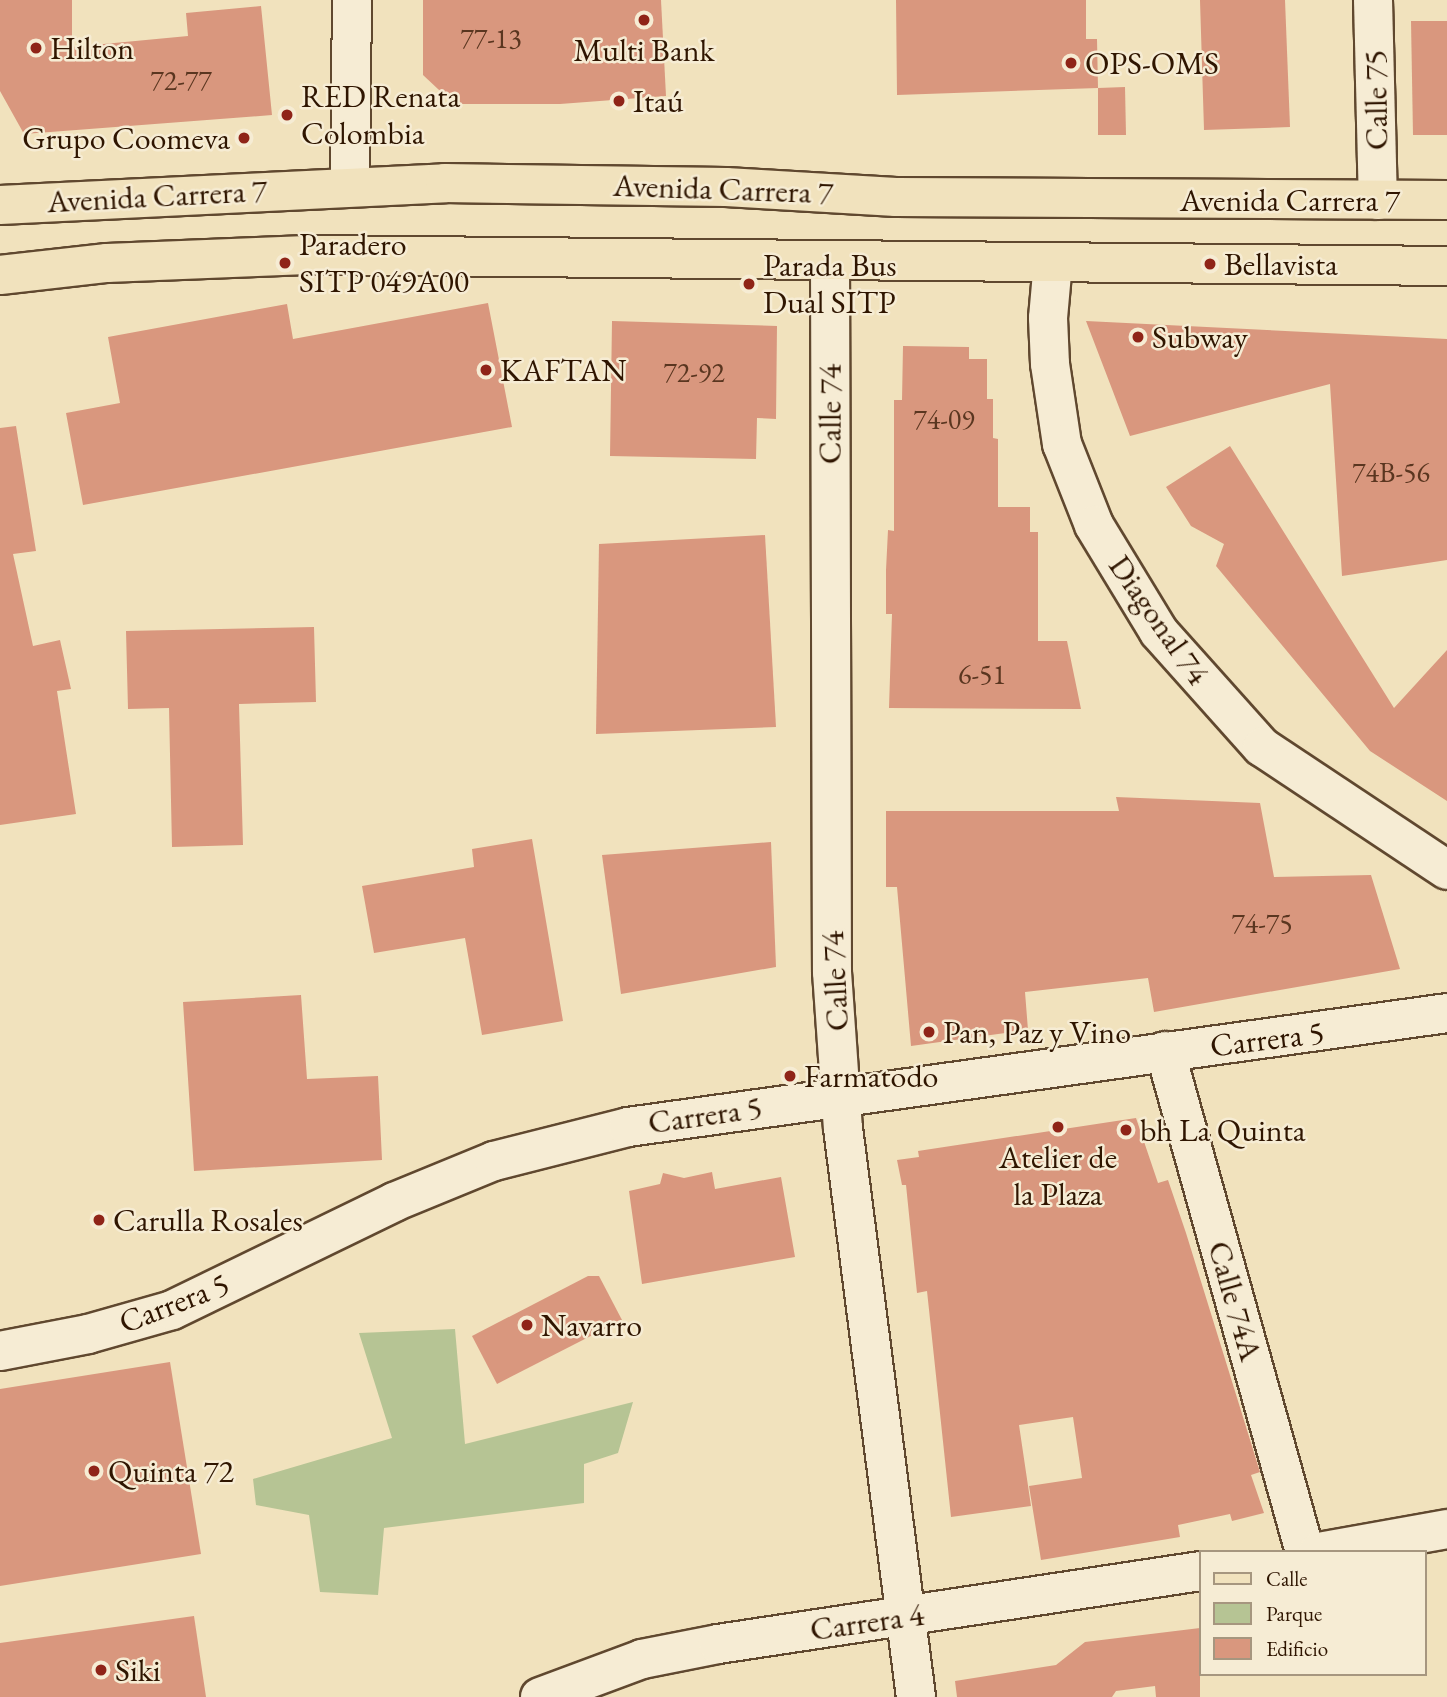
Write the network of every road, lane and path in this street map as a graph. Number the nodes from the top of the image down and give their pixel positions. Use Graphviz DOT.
graph roads {
  1 [pos="352,0"];
  2 [pos="1373,0"];
  3 [pos="350,186"];
  4 [pos="1378,200"];
  5 [pos="1447,200"];
  6 [pos="0,205"];
  7 [pos="830,260"];
  8 [pos="1053,262"];
  9 [pos="1447,266"];
  10 [pos="0,275"];
  11 [pos="1447,870"];
  12 [pos="1447,1013"];
  13 [pos="1165,1051"];
  14 [pos="841,1096"];
  15 [pos="0,1351"];
  16 [pos="1447,1529"];
  17 [pos="1304,1550"];
  18 [pos="1329,1550"];
  19 [pos="1198,1571"];
  20 [pos="905,1616"];
  21 [pos="540,1697"];
  22 [pos="916,1697"];
  1 -- 3 [label="street"];
  2 -- 4 [label="street, Calle 75"];
  3 -- 4 [label="main road, Avenida Carrera 7"];
  3 -- 6 [label="main road, Avenida Carrera 7"];
  4 -- 5 [label="main road, Avenida Carrera 7"];
  7 -- 8 [label="main road, Avenida Carrera 7"];
  7 -- 10 [label="main road, Avenida Carrera 7"];
  7 -- 14 [label="street, Calle 74"];
  8 -- 9 [label="main road, Avenida Carrera 7"];
  8 -- 11 [label="street, Diagonal 74"];
  12 -- 13 [label="street, Carrera 5"];
  13 -- 14 [label="street, Carrera 5"];
  13 -- 17 [label="street, Calle 74A"];
  14 -- 15 [label="street, Carrera 5"];
  14 -- 20 [label="street, Calle 74"];
  16 -- 18 [label="street"];
  19 -- 20 [label="street, Carrera 4"];
  20 -- 21 [label="street, Carrera 4"];
  20 -- 22 [label="street, Calle 74"];
}
